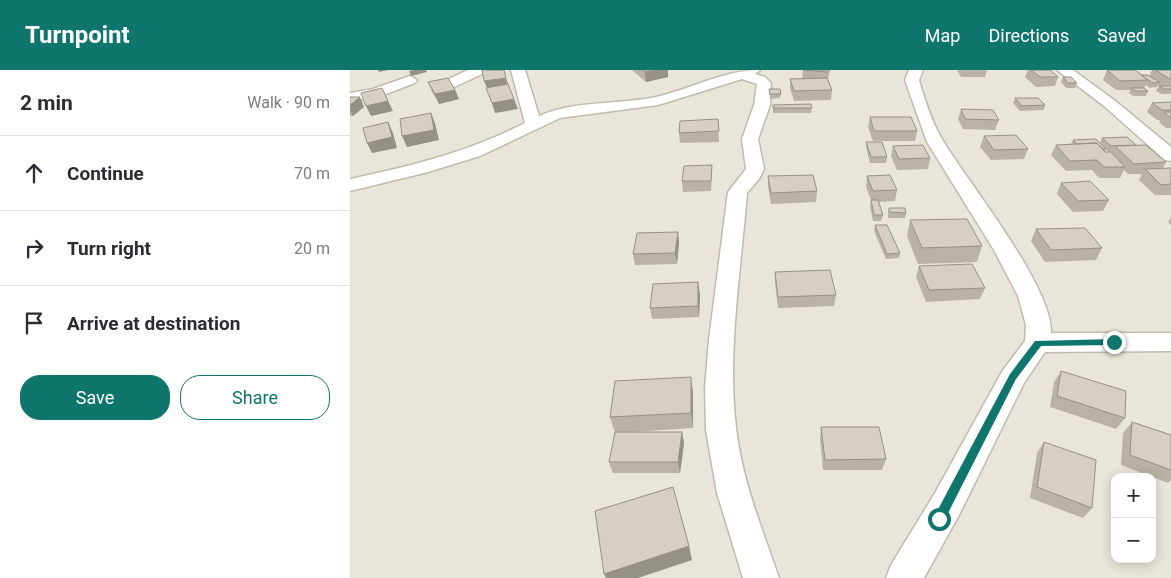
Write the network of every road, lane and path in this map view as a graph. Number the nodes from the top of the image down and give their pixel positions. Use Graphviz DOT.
graph roads {
  1 [pos="479,70"];
  2 [pos="518,70"];
  3 [pos="916,70"];
  4 [pos="1064,70"];
  5 [pos="747,73"];
  6 [pos="410,80"];
  7 [pos="443,87"];
  8 [pos="350,97"];
  9 [pos="533,124"];
  10 [pos="1170,153"];
  11 [pos="350,185"];
  12 [pos="1171,342"];
  13 [pos="1038,343"];
  14 [pos="761,578"];
  15 [pos="904,578"];
  1 -- 7 [label="street"];
  2 -- 9 [label="street"];
  3 -- 13 [label="street"];
  4 -- 10 [label="street"];
  5 -- 9 [label="street"];
  5 -- 14 [label="street"];
  6 -- 8 [label="street"];
  9 -- 11 [label="street"];
  12 -- 13 [label="street"];
  13 -- 15 [label="street"];
}
